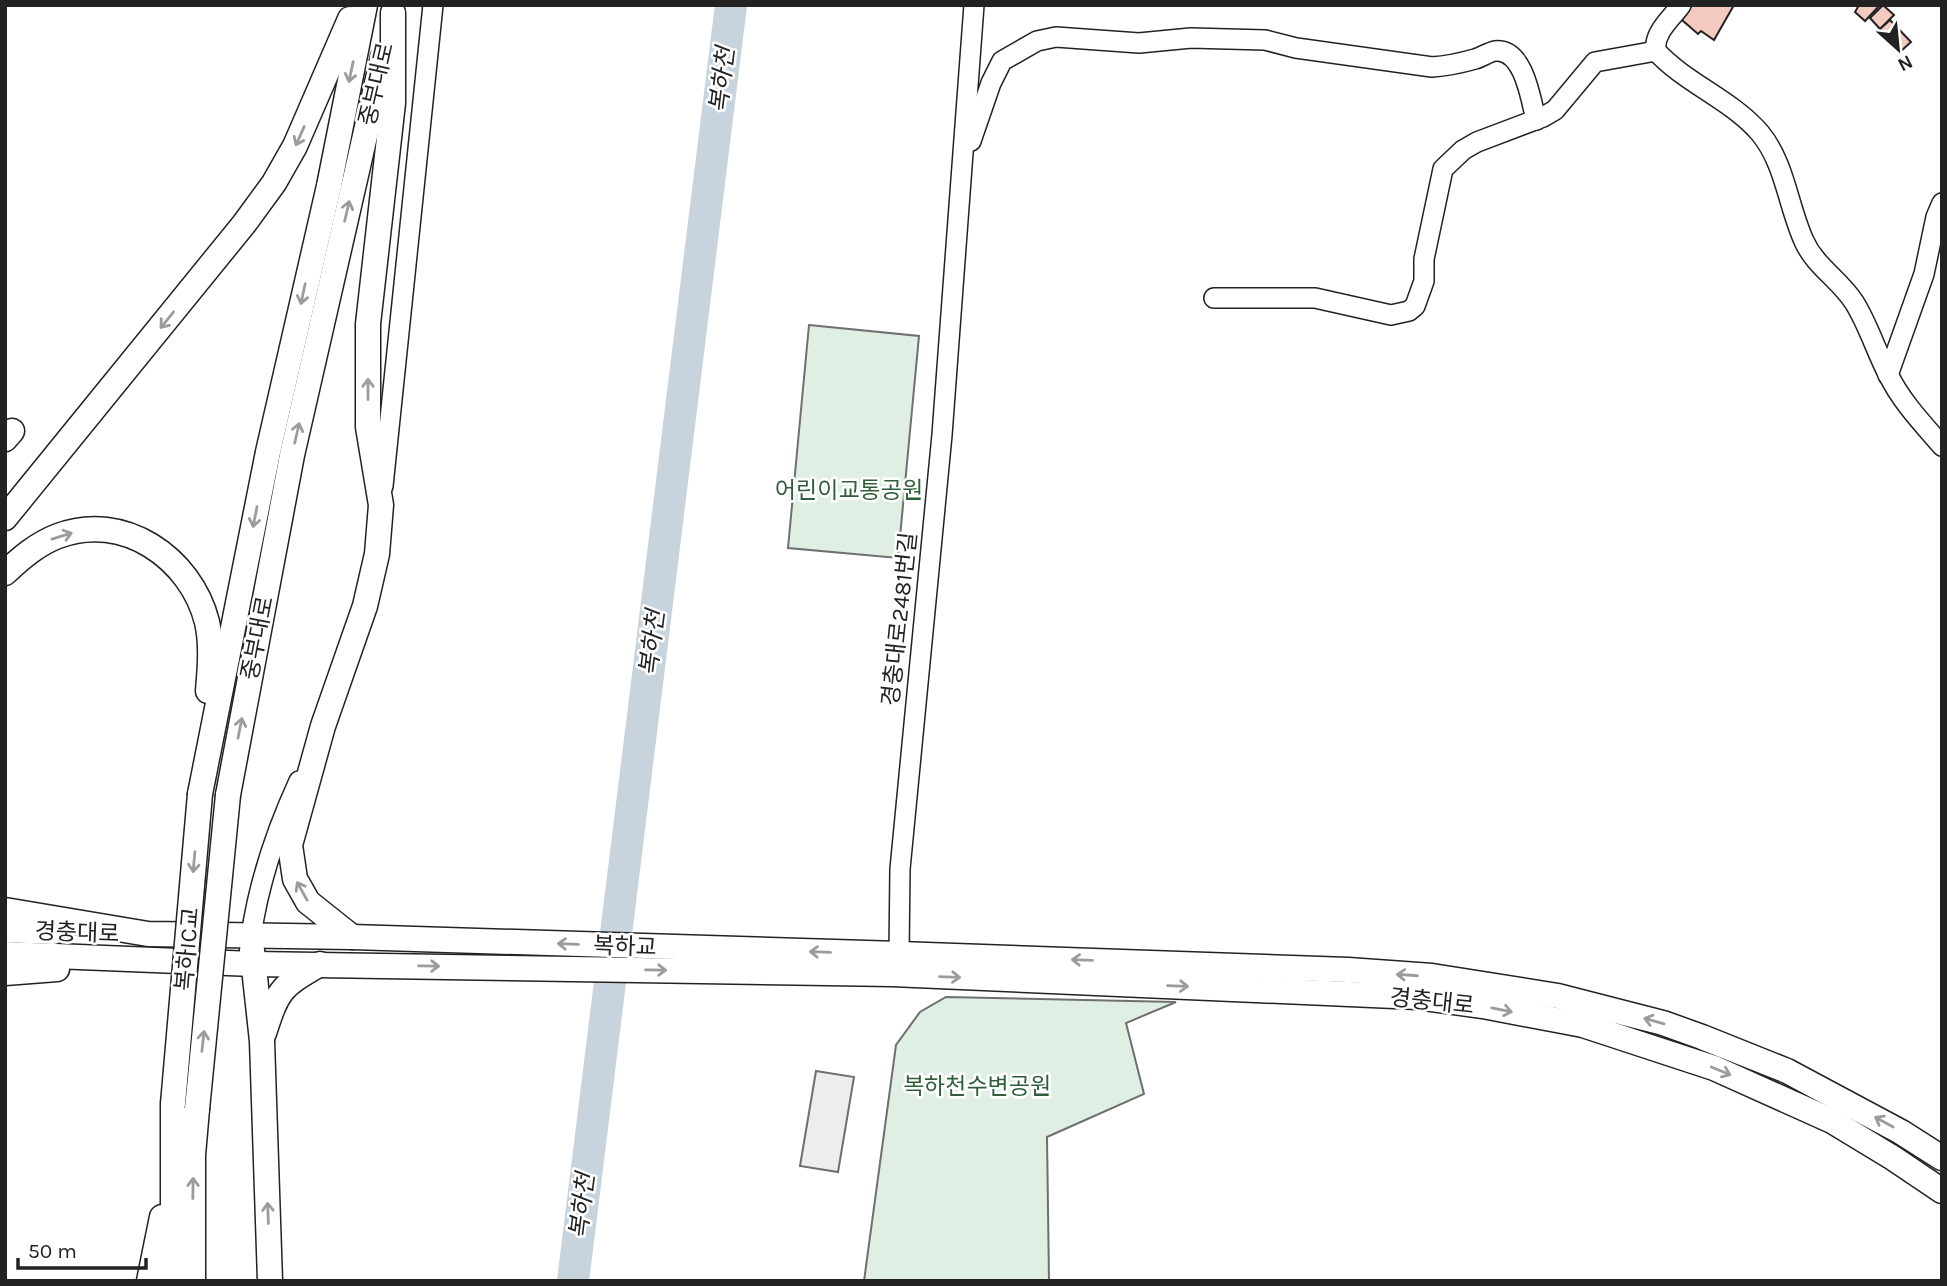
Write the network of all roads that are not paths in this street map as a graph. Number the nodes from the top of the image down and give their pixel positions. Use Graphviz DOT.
graph roads {
  1 [pos="355,5"];
  2 [pos="365,5"];
  3 [pos="433,5"];
  4 [pos="974,5"];
  5 [pos="1681,5"];
  6 [pos="393,9"];
  7 [pos="1656,51"];
  8 [pos="1536,120"];
  9 [pos="964,163"];
  10 [pos="1942,203"];
  11 [pos="1214,298"];
  12 [pos="1888,375"];
  13 [pos="1942,446"];
  14 [pos="381,505"];
  15 [pos="5,518"];
  16 [pos="5,572"];
  17 [pos="323,726"];
  18 [pos="200,794"];
  19 [pos="5,910"];
  20 [pos="5,930"];
  21 [pos="148,934"];
  22 [pos="251,936"];
  23 [pos="357,937"];
  24 [pos="5,954"];
  25 [pos="148,960"];
  26 [pos="890,961"];
  27 [pos="253,964"];
  28 [pos="320,964"];
  29 [pos="5,974"];
  30 [pos="262,1041"];
  31 [pos="185,1107"];
  32 [pos="1942,1158"];
  33 [pos="171,1168"];
  34 [pos="1942,1191"];
  35 [pos="149,1281"];
  36 [pos="173,1281"];
  37 [pos="193,1281"];
  38 [pos="271,1281"];
  1 -- 15 [label="main road, one-way"];
  2 -- 18 [label="main road, 중부대로, one-way"];
  3 -- 14 [label="street"];
  4 -- 9 [label="street, 경충대로2481번길"];
  5 -- 7 [label="street"];
  14 -- 6 [label="main road, one-way"];
  31 -- 6 [label="main road, 중부대로, one-way, bridge"];
  7 -- 8 [label="street"];
  7 -- 12 [label="street"];
  8 -- 9 [label="street, 경충대로2481번길"];
  8 -- 11 [label="street"];
  9 -- 26 [label="street, 경충대로2481번길"];
  10 -- 12 [label="street"];
  12 -- 13 [label="street"];
  14 -- 17 [label="main road"];
  16 -- 18 [label="main road, one-way"];
  17 -- 22 [label="street"];
  23 -- 17 [label="main road, one-way"];
  18 -- 31 [label="main road, 복하IC교, one-way, bridge"];
  19 -- 21 [label="main road"];
  20 -- 21 [label="main road, 경충대로"];
  21 -- 22 [label="main road, 복하교"];
  22 -- 23 [label="main road, 복하교"];
  22 -- 27 [label="main road"];
  26 -- 23 [label="main road, 복하교, one-way"];
  24 -- 25 [label="main road"];
  25 -- 27 [label="main road, 복하교"];
  25 -- 29 [label="main road"];
  28 -- 26 [label="main road, 복하교, one-way"];
  32 -- 26 [label="main road, 경충대로, one-way"];
  26 -- 34 [label="main road, 경충대로, one-way"];
  27 -- 28 [label="main road, 복하교"];
  27 -- 30 [label="main road"];
  28 -- 30 [label="main road"];
  38 -- 30 [label="main road, one-way"];
  31 -- 33 [label="main road, 중부대로"];
  37 -- 31 [label="main road, 중부대로, one-way"];
  33 -- 35 [label="main road"];
  33 -- 36 [label="main road, 중부대로"];
}
